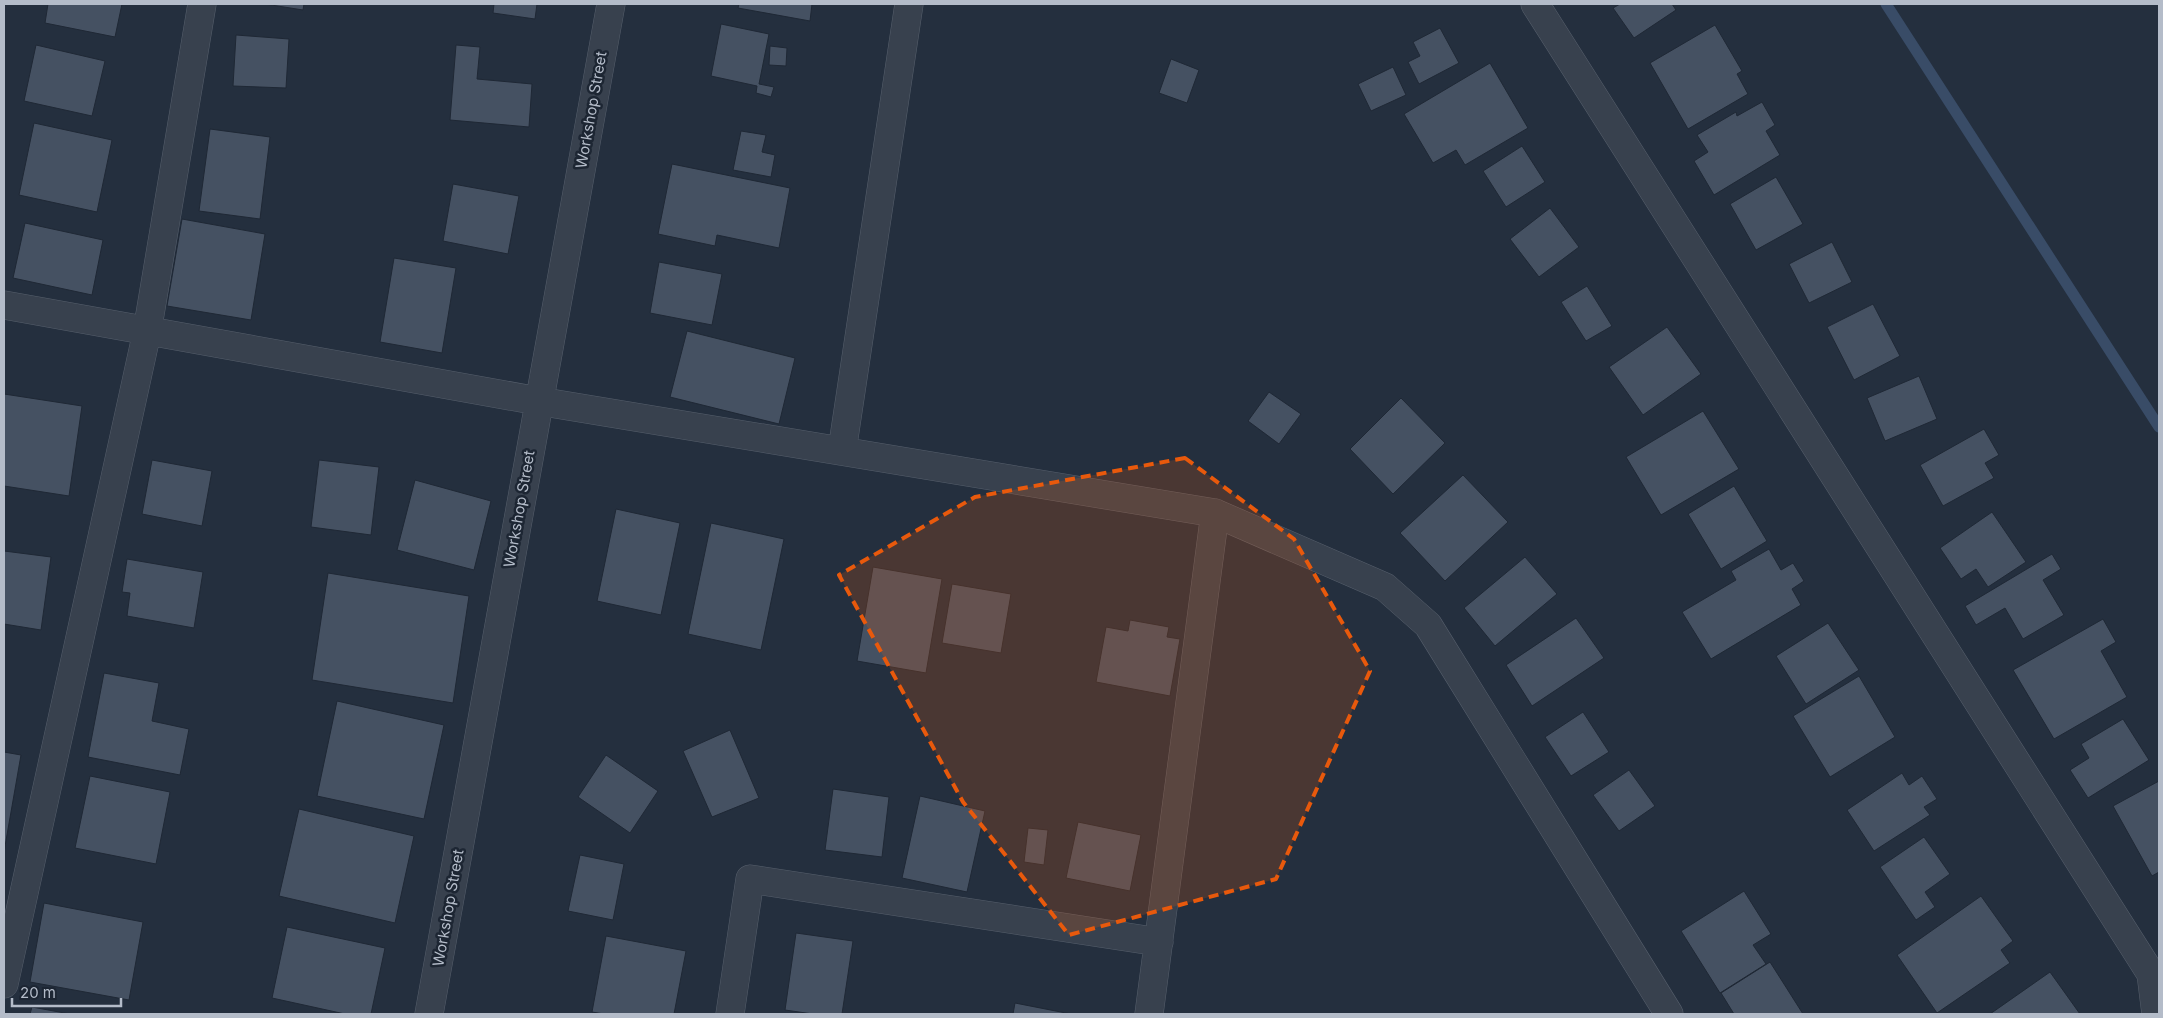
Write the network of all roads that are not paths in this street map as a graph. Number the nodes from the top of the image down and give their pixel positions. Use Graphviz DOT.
graph roads {
  1 [pos="202,4"];
  2 [pos="610,4"];
  3 [pos="909,4"];
  4 [pos="1535,4"];
  5 [pos="4,305"];
  6 [pos="147,332"];
  7 [pos="538,402"];
  8 [pos="842,451"];
  9 [pos="1215,512"];
  10 [pos="1159,942"];
  11 [pos="4,984"];
  12 [pos="429,1014"];
  13 [pos="730,1014"];
  14 [pos="1149,1014"];
  15 [pos="1669,1014"];
  16 [pos="2156,1014"];
  1 -- 6 [label="street"];
  2 -- 7 [label="street, Workshop Street"];
  3 -- 8 [label="street"];
  4 -- 16 [label="street"];
  5 -- 6 [label="street"];
  6 -- 7 [label="street"];
  6 -- 11 [label="street"];
  7 -- 8 [label="street"];
  7 -- 12 [label="street, Workshop Street"];
  8 -- 9 [label="street"];
  9 -- 10 [label="street"];
  9 -- 15 [label="street"];
  10 -- 13 [label="street"];
  10 -- 14 [label="street"];
}
